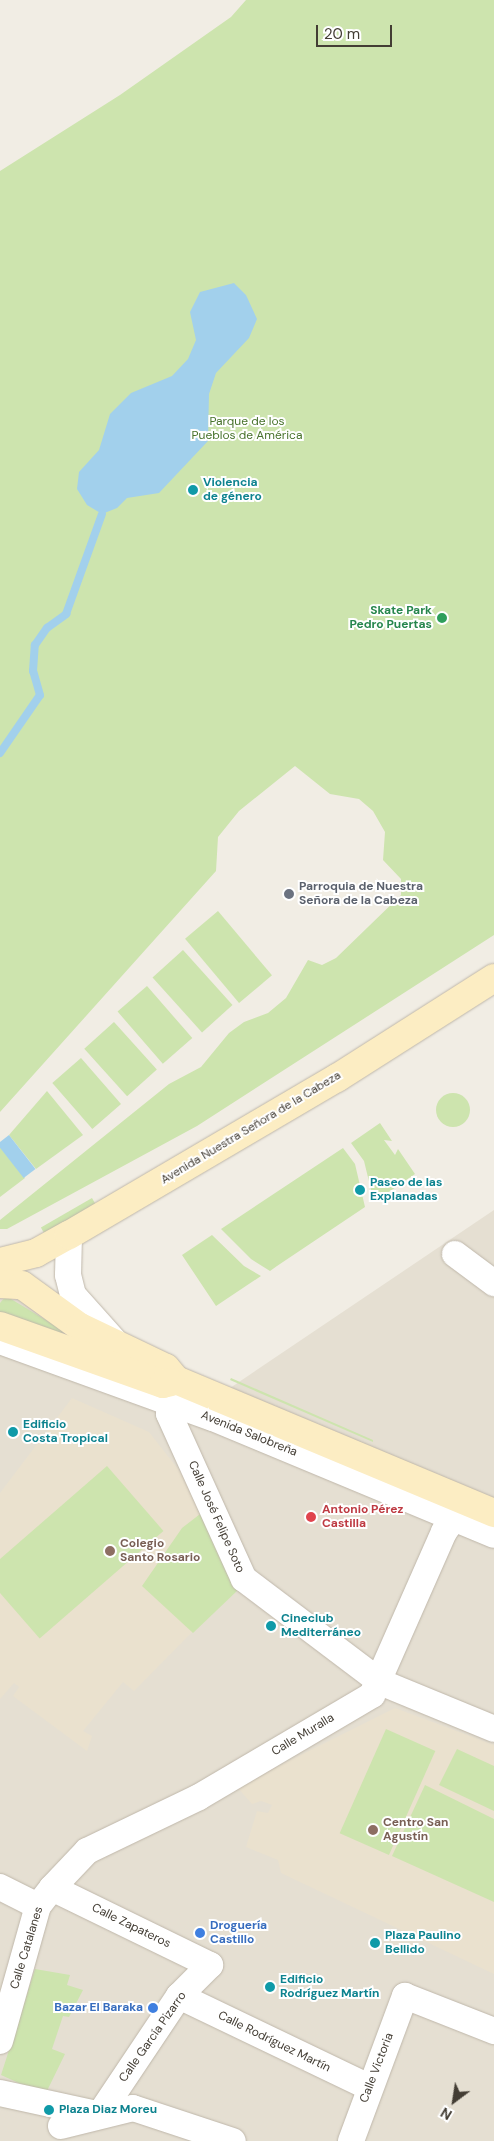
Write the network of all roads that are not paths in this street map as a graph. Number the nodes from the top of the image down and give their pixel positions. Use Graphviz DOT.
graph roads {
  1 [pos="494,978"];
  2 [pos="69,1236"];
  3 [pos="455,1254"];
  4 [pos="0,1262"];
  5 [pos="494,1283"];
  6 [pos="0,1284"];
  7 [pos="0,1326"];
  8 [pos="0,1341"];
  9 [pos="115,1342"];
  10 [pos="174,1392"];
  11 [pos="460,1510"];
  12 [pos="494,1513"];
  13 [pos="494,1535"];
  14 [pos="380,1682"];
  15 [pos="494,1729"];
  16 [pos="0,1887"];
  17 [pos="45,1897"];
  18 [pos="210,1965"];
  19 [pos="179,1996"];
  20 [pos="494,2031"];
  21 [pos="0,2041"];
  22 [pos="369,2087"];
  23 [pos="11,2096"];
  24 [pos="100,2114"];
  25 [pos="65,2133"];
  26 [pos="233,2141"];
  27 [pos="351,2141"];
  1 -- 2 [label="main road, Avenida Nuestra Señora de la Cabeza"];
  2 -- 4 [label="main road, Avenida Nuestra Señora de la Cabeza"];
  2 -- 9 [label="street, Avenida Salobreña"];
  3 -- 5 [label="street"];
  6 -- 9 [label="main road, Avenida Salobreña"];
  7 -- 10 [label="main road, Avenida Salobreña"];
  8 -- 10 [label="street, Avenida Salobreña"];
  9 -- 10 [label="main road, Avenida Salobreña"];
  10 -- 11 [label="main road, Avenida Salobreña"];
  10 -- 14 [label="street, Calle José Felipe Soto"];
  11 -- 12 [label="main road, Avenida Salobreña"];
  11 -- 13 [label="street, Avenida Salobreña"];
  11 -- 14 [label="street, Calle Muralla"];
  14 -- 15 [label="street, Calle José Felipe Soto"];
  14 -- 17 [label="street, Calle Muralla"];
  16 -- 17 [label="street, Calle Zapateros"];
  17 -- 18 [label="street, Calle Zapateros"];
  17 -- 21 [label="street, Calle Catalanes"];
  18 -- 19 [label="street, Calle García Pizarro"];
  19 -- 22 [label="street, Calle Rodríguez Martín"];
  19 -- 24 [label="street, Calle García Pizarro"];
  20 -- 22 [label="street, Calle Victoria"];
  22 -- 27 [label="street, Calle Victoria"];
  23 -- 24 [label="street"];
  23 -- 25 [label="street"];
  24 -- 25 [label="street"];
  24 -- 26 [label="street"];
}
